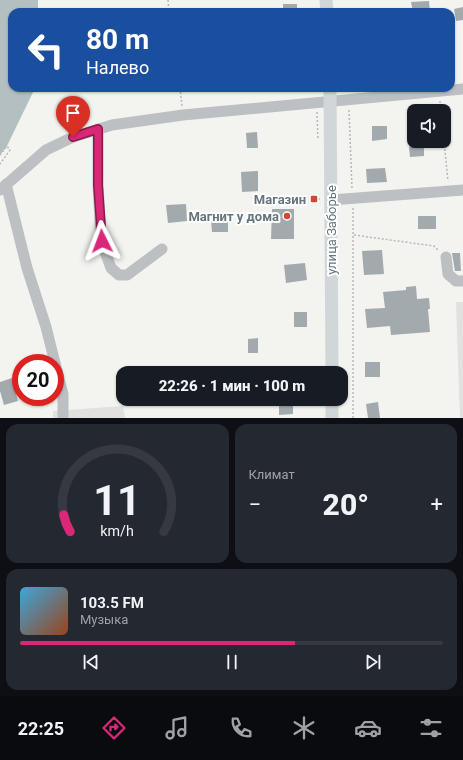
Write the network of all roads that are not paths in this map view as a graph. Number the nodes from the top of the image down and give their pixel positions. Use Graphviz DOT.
graph roads {
  1 [pos="330,92"];
  2 [pos="432,92"];
  3 [pos="330,101"];
  4 [pos="98,129"];
  5 [pos="3,187"];
  6 [pos="463,190"];
  7 [pos="326,197"];
  8 [pos="162,249"];
  9 [pos="446,257"];
  10 [pos="463,281"];
  11 [pos="53,354"];
  12 [pos="332,366"];
  13 [pos="63,406"];
  14 [pos="332,406"];
  15 [pos="63,418"];
  16 [pos="332,418"];
  1 -- 3 [label="main road, улица Заборье"];
  2 -- 3 [label="street"];
  3 -- 4 [label="street"];
  3 -- 7 [label="main road, улица Заборье"];
  4 -- 5 [label="street"];
  4 -- 8 [label="street"];
  5 -- 11 [label="street"];
  6 -- 7 [label="street"];
  7 -- 12 [label="main road, улица Заборье"];
  9 -- 10 [label="street"];
  13 -- 15 [label="street"];
  14 -- 16 [label="main road"];
}
